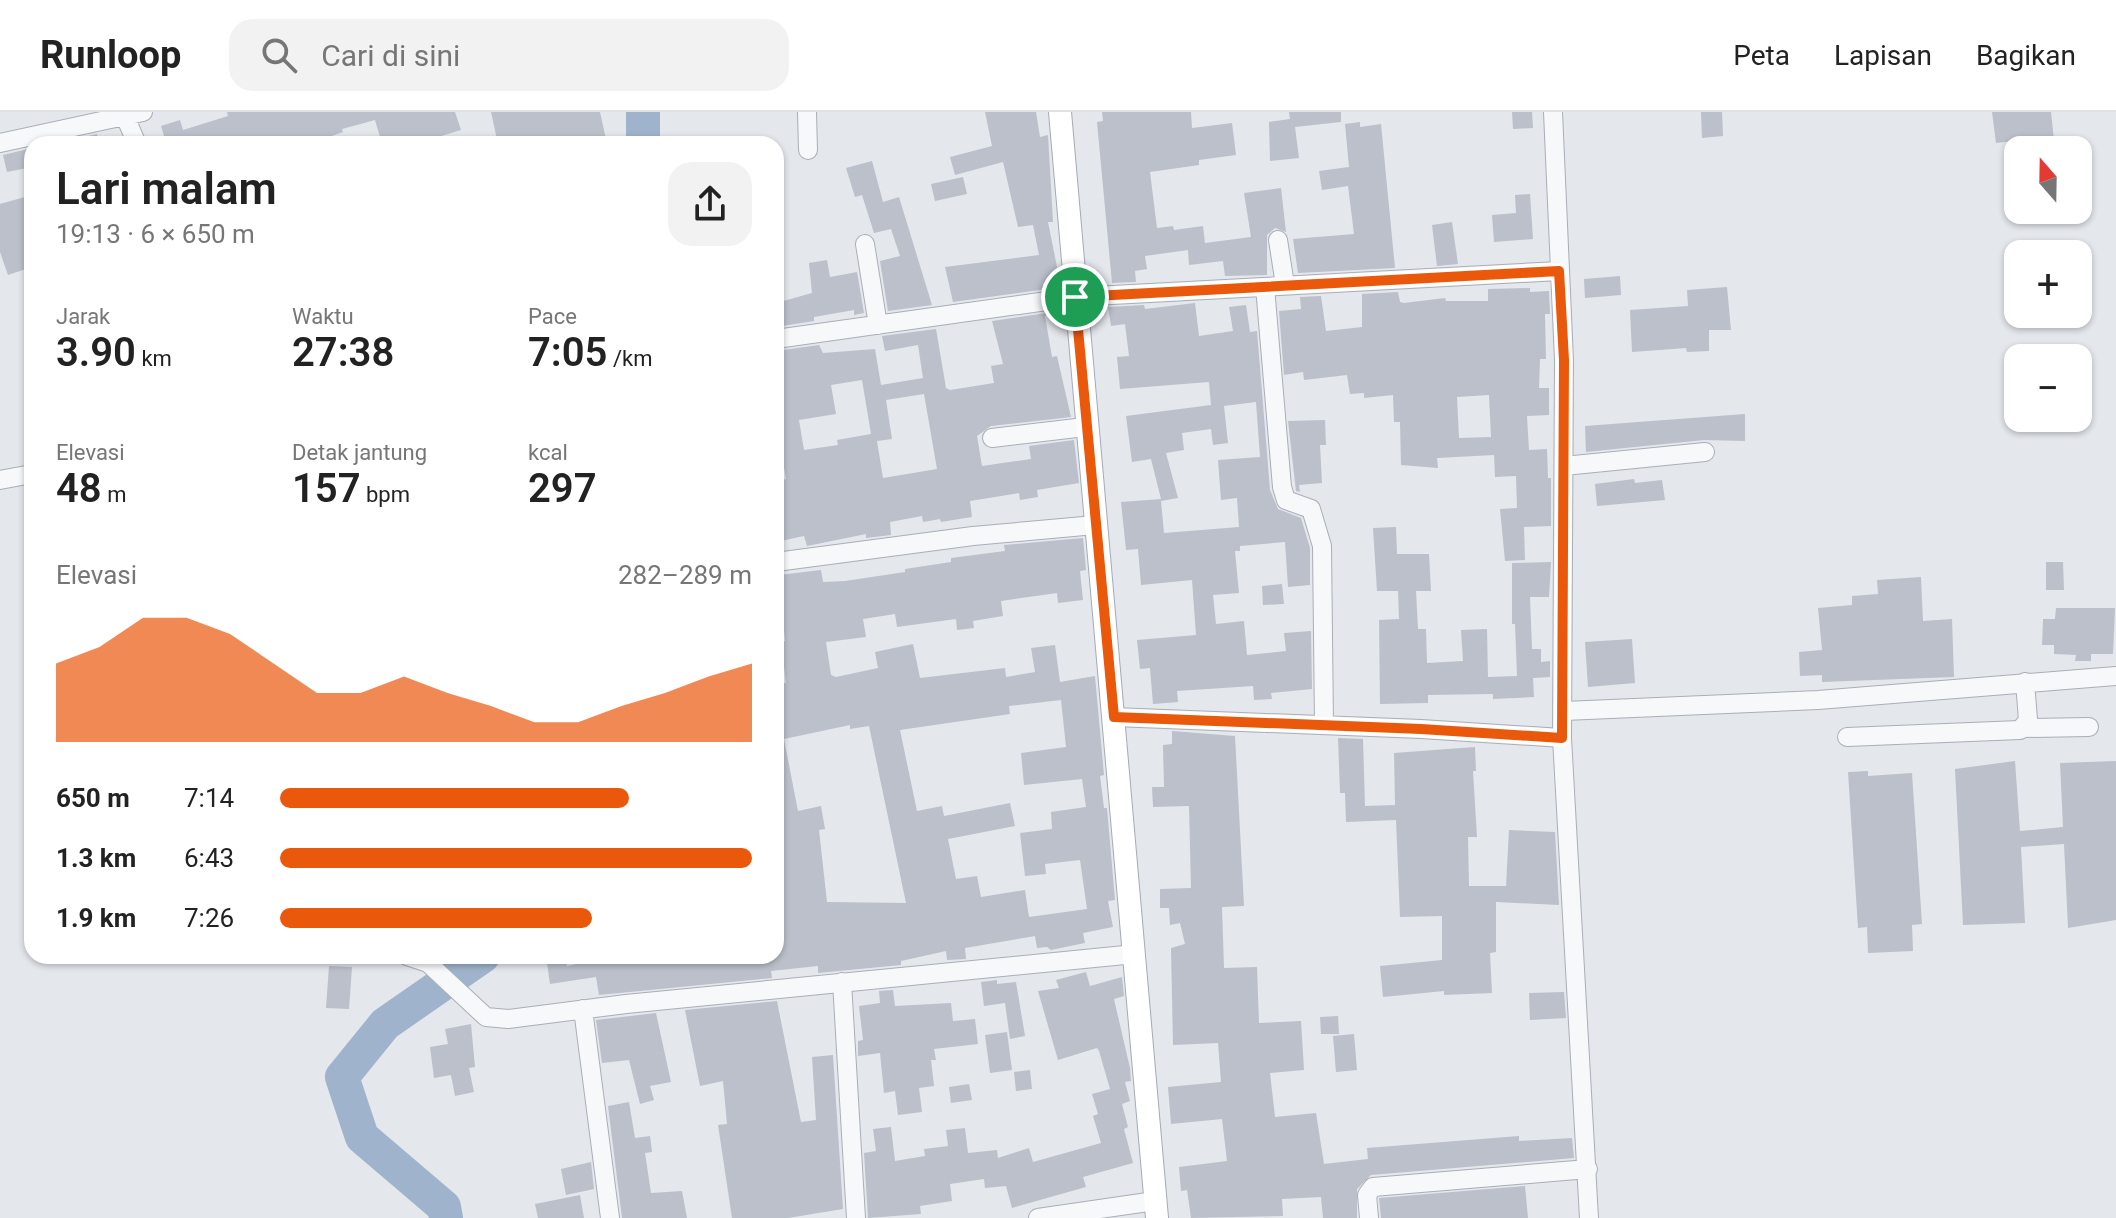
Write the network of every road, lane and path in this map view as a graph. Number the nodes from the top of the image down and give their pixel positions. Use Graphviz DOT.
graph roads {
  1 [pos="143,112"];
  2 [pos="807,112"];
  3 [pos="1060,112"];
  4 [pos="1553,112"];
  5 [pos="124,114"];
  6 [pos="63,136"];
  7 [pos="134,136"];
  8 [pos="24,141"];
  9 [pos="0,143"];
  10 [pos="808,150"];
  11 [pos="1278,240"];
  12 [pos="865,244"];
  13 [pos="1559,271"];
  14 [pos="1285,285"];
  15 [pos="1265,287"];
  16 [pos="1075,297"];
  17 [pos="878,325"];
  18 [pos="784,338"];
  19 [pos="1085,427"];
  20 [pos="992,438"];
  21 [pos="1705,452"];
  22 [pos="1564,466"];
  23 [pos="24,476"];
  24 [pos="0,480"];
  25 [pos="1095,525"];
  26 [pos="784,561"];
  27 [pos="2116,676"];
  28 [pos="2025,682"];
  29 [pos="1564,711"];
  30 [pos="1114,717"];
  31 [pos="1324,725"];
  32 [pos="2089,727"];
  33 [pos="2024,728"];
  34 [pos="1847,737"];
  35 [pos="1562,738"];
  36 [pos="1135,954"];
  37 [pos="429,964"];
  38 [pos="842,982"];
  39 [pos="583,1009"];
  40 [pos="1588,1169"];
  41 [pos="1156,1209"];
  42 [pos="610,1218"];
  43 [pos="856,1218"];
  44 [pos="1038,1218"];
  45 [pos="1369,1218"];
  46 [pos="1589,1218"];
  1 -- 5 [label="street"];
  2 -- 10 [label="street"];
  3 -- 16 [label="main road"];
  4 -- 13 [label="street"];
  5 -- 6 [label="street"];
  5 -- 7 [label="street"];
  8 -- 9 [label="street"];
  11 -- 14 [label="street"];
  12 -- 17 [label="street"];
  13 -- 14 [label="street"];
  13 -- 22 [label="street"];
  14 -- 15 [label="street"];
  15 -- 16 [label="street"];
  15 -- 31 [label="street"];
  16 -- 17 [label="street"];
  16 -- 19 [label="main road"];
  17 -- 18 [label="street"];
  19 -- 20 [label="street"];
  19 -- 25 [label="main road"];
  21 -- 22 [label="street"];
  22 -- 29 [label="street"];
  23 -- 24 [label="street"];
  25 -- 26 [label="street"];
  25 -- 30 [label="main road"];
  27 -- 28 [label="street"];
  28 -- 29 [label="street"];
  28 -- 33 [label="street"];
  29 -- 35 [label="street"];
  30 -- 31 [label="street"];
  30 -- 36 [label="main road"];
  31 -- 35 [label="street"];
  32 -- 33 [label="street"];
  33 -- 34 [label="street"];
  35 -- 40 [label="street"];
  36 -- 38 [label="street"];
  36 -- 41 [label="main road"];
  37 -- 39 [label="street"];
  38 -- 39 [label="street"];
  38 -- 43 [label="street"];
  39 -- 42 [label="street"];
  40 -- 45 [label="street"];
  40 -- 46 [label="street"];
  41 -- 44 [label="street"];
}
